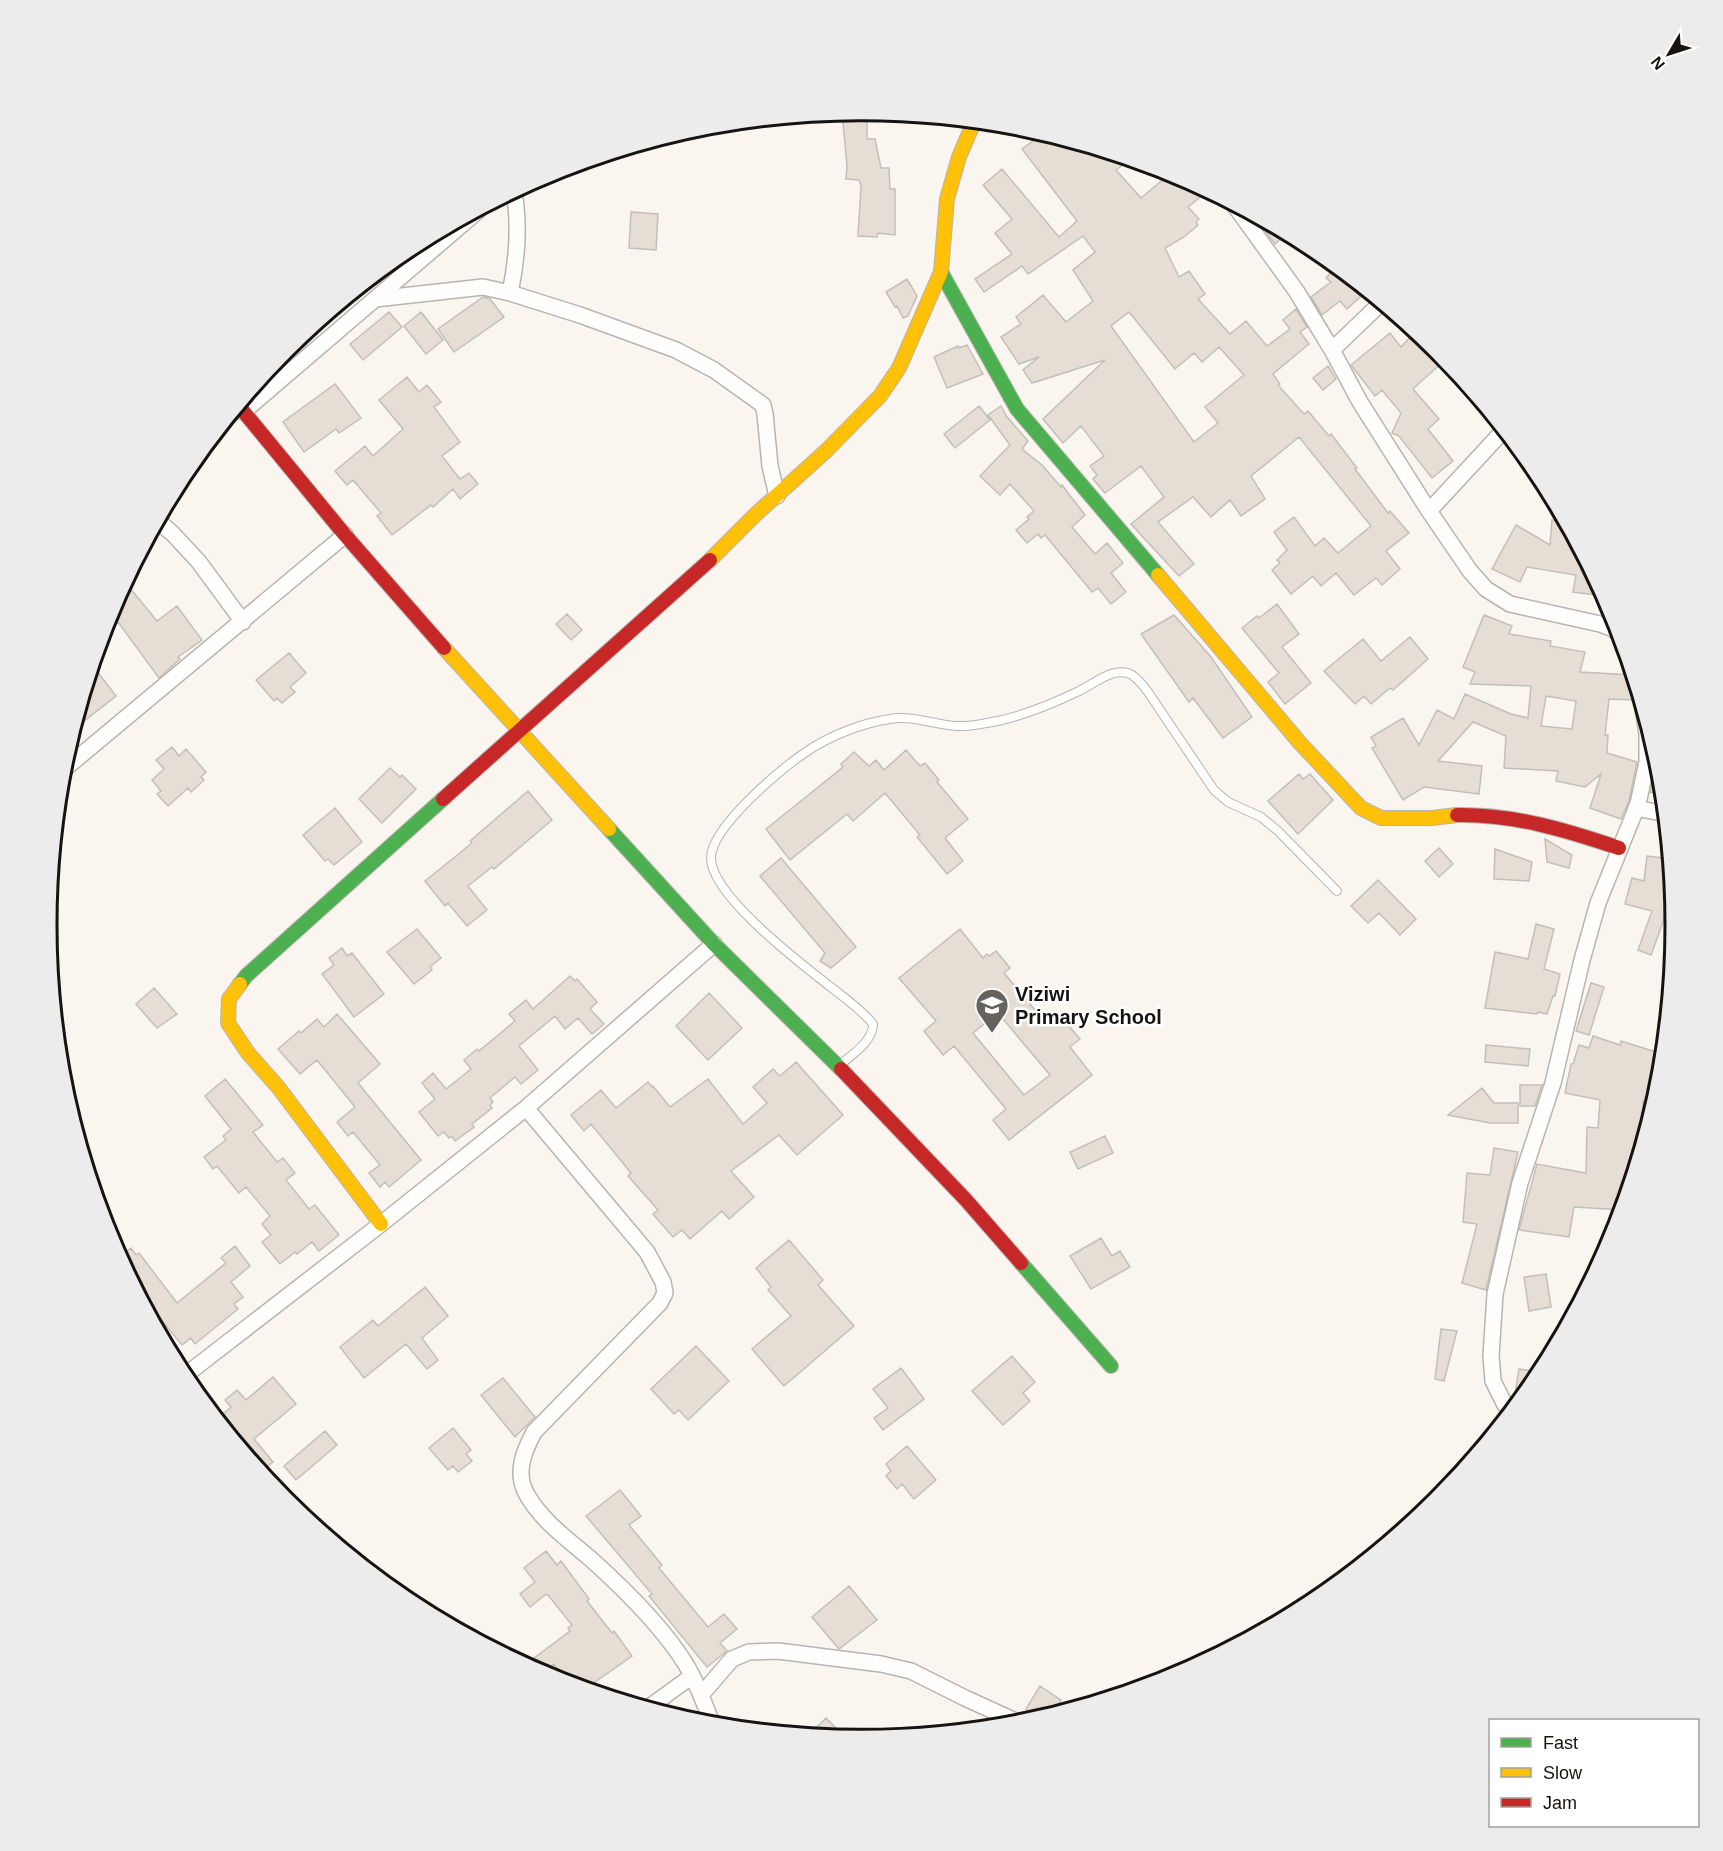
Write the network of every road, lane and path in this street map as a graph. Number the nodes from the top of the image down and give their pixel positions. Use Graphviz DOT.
graph roads {
  1 [pos="971,129"];
  2 [pos="515,200"];
  3 [pos="1244,218"];
  4 [pos="450,234"];
  5 [pos="941,272"];
  6 [pos="510,293"];
  7 [pos="375,299"];
  8 [pos="1376,308"];
  9 [pos="1332,350"];
  10 [pos="255,398"];
  11 [pos="243,412"];
  12 [pos="1499,435"];
  13 [pos="777,495"];
  14 [pos="1429,511"];
  15 [pos="164,525"];
  16 [pos="345,535"];
  17 [pos="243,622"];
  18 [pos="1609,628"];
  19 [pos="520,730"];
  20 [pos="1647,752"];
  21 [pos="74,761"];
  22 [pos="1636,808"];
  23 [pos="1658,813"];
  24 [pos="1619,848"];
  25 [pos="1337,891"];
  26 [pos="714,944"];
  27 [pos="839,1066"];
  28 [pos="526,1108"];
  29 [pos="381,1224"];
  30 [pos="1111,1366"];
  31 [pos="192,1370"];
  32 [pos="1506,1406"];
  33 [pos="692,1676"];
  34 [pos="701,1695"];
  35 [pos="654,1703"];
  36 [pos="709,1716"];
  37 [pos="1006,1717"];
  1 -- 5 [label="street"];
  2 -- 6 [label="street"];
  3 -- 9 [label="street"];
  4 -- 7 [label="street"];
  5 -- 13 [label="street"];
  5 -- 24 [label="street"];
  6 -- 7 [label="street"];
  6 -- 13 [label="street"];
  7 -- 10 [label="street"];
  8 -- 9 [label="street"];
  9 -- 14 [label="street"];
  11 -- 16 [label="street"];
  12 -- 14 [label="street"];
  13 -- 19 [label="street"];
  14 -- 18 [label="street"];
  15 -- 17 [label="street"];
  16 -- 17 [label="street"];
  16 -- 19 [label="street"];
  17 -- 21 [label="street"];
  19 -- 26 [label="street"];
  19 -- 29 [label="street"];
  20 -- 22 [label="street"];
  22 -- 23 [label="street"];
  22 -- 24 [label="street"];
  24 -- 32 [label="street"];
  25 -- 27 [label="lane"];
  26 -- 27 [label="street"];
  26 -- 28 [label="street"];
  27 -- 30 [label="street"];
  28 -- 29 [label="street"];
  28 -- 33 [label="street"];
  29 -- 31 [label="street"];
  33 -- 34 [label="street"];
  33 -- 35 [label="street"];
  34 -- 36 [label="street"];
  34 -- 37 [label="street"];
}
